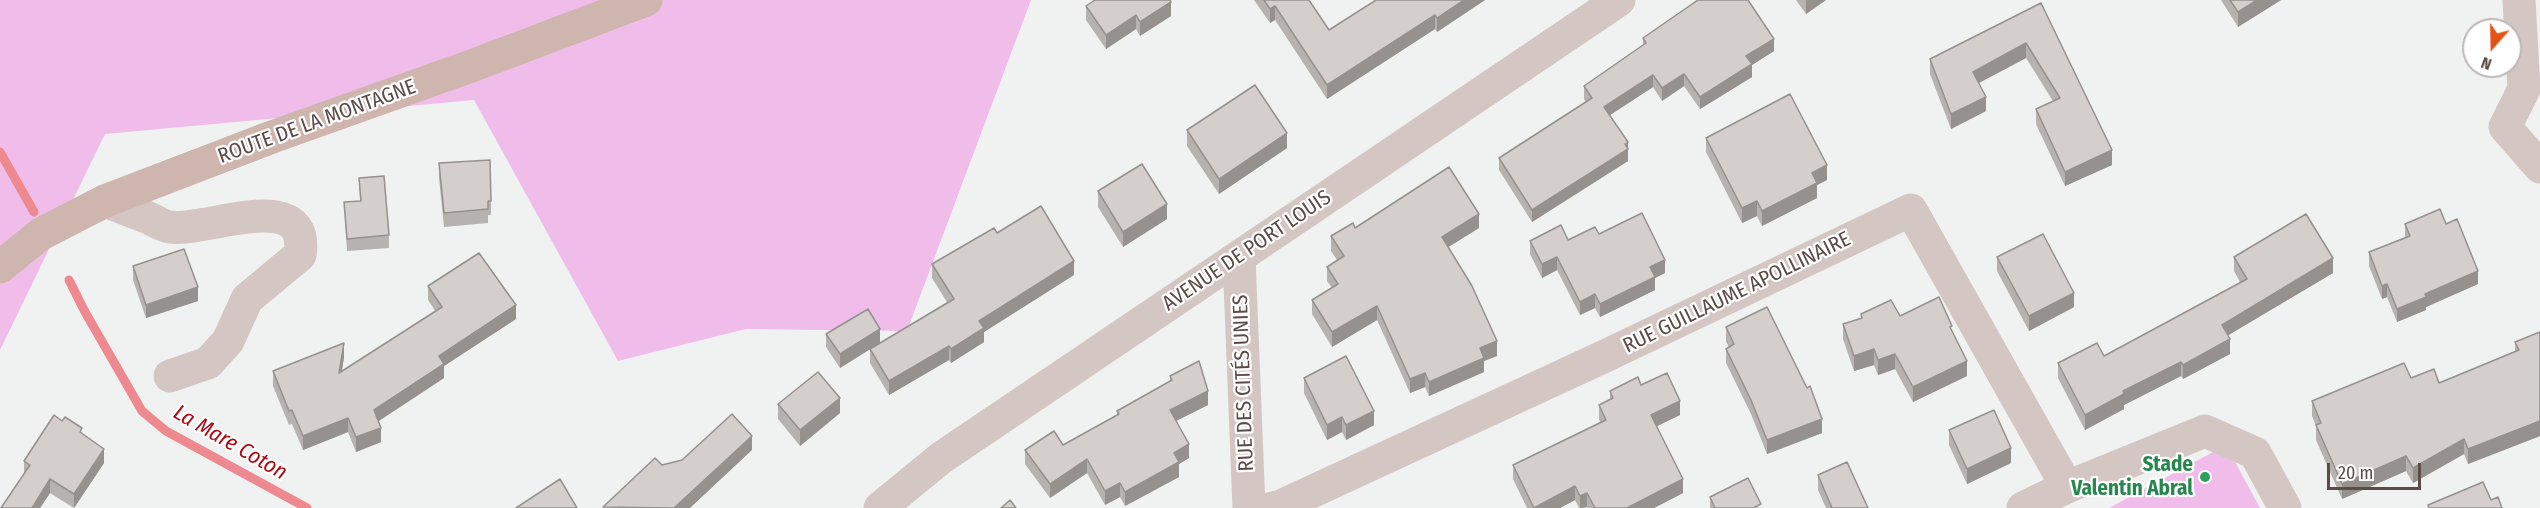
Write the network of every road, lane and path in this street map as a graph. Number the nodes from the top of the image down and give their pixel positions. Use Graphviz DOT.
graph roads {
  1 [pos="646,0"];
  2 [pos="1619,0"];
  3 [pos="2519,0"];
  4 [pos="2540,167"];
  5 [pos="105,201"];
  6 [pos="1239,257"];
  7 [pos="0,267"];
  8 [pos="170,376"];
  9 [pos="2067,487"];
  10 [pos="880,508"];
  11 [pos="1249,508"];
  12 [pos="1272,508"];
  13 [pos="2023,508"];
  14 [pos="2285,508"];
  1 -- 5 [label="main road, ROUTE DE LA MONTAGNE"];
  2 -- 6 [label="street, AVENUE DE PORT LOUIS"];
  3 -- 4 [label="street"];
  5 -- 7 [label="main road, ROUTE DE LA MONTAGNE"];
  5 -- 8 [label="street"];
  6 -- 10 [label="street, AVENUE DE PORT LOUIS"];
  6 -- 11 [label="street, RUE DES CITÉS UNIES"];
  9 -- 12 [label="street, RUE GUILLAUME APOLLINAIRE"];
  9 -- 13 [label="street"];
  9 -- 14 [label="street"];
}
